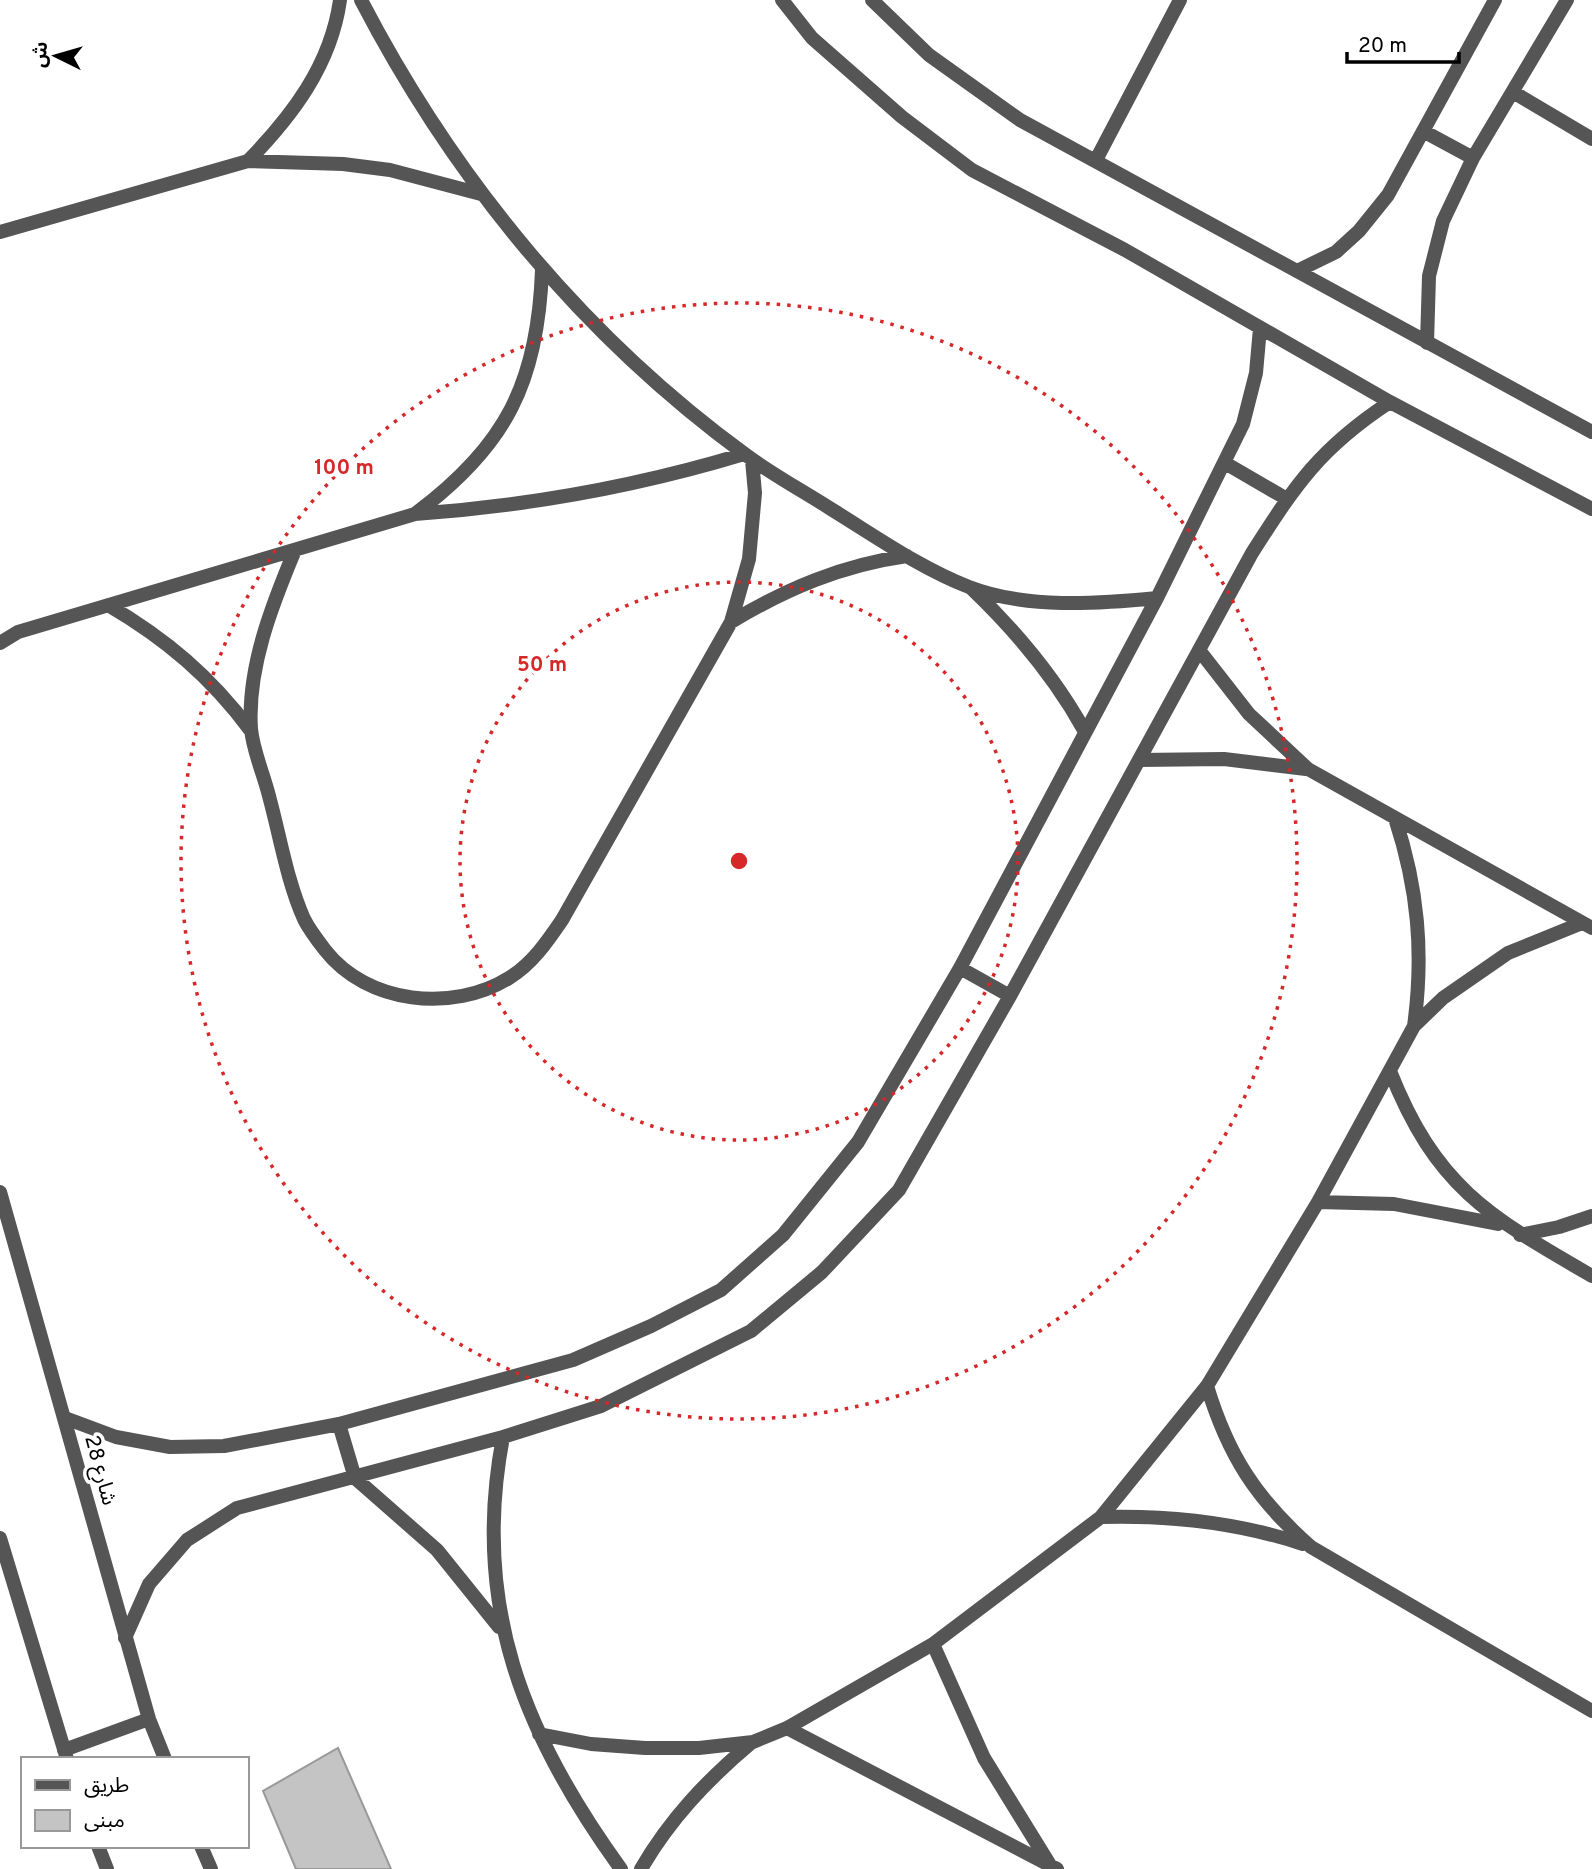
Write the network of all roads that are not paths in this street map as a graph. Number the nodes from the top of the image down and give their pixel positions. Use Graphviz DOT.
graph roads {
  1 [pos="340,0"];
  2 [pos="361,0"];
  3 [pos="782,0"];
  4 [pos="872,0"];
  5 [pos="1180,0"];
  6 [pos="1495,0"];
  7 [pos="1567,0"];
  8 [pos="1513,92"];
  9 [pos="1423,131"];
  10 [pos="1592,139"];
  11 [pos="1473,158"];
  12 [pos="1096,160"];
  13 [pos="248,161"];
  14 [pos="481,194"];
  15 [pos="0,232"];
  16 [pos="542,270"];
  17 [pos="1297,271"];
  18 [pos="1260,328"];
  19 [pos="1427,343"];
  20 [pos="1390,402"];
  21 [pos="1592,432"];
  22 [pos="748,457"];
  23 [pos="1226,463"];
  24 [pos="1287,499"];
  25 [pos="1592,509"];
  26 [pos="415,514"];
  27 [pos="296,550"];
  28 [pos="906,556"];
  29 [pos="970,587"];
  30 [pos="1157,598"];
  31 [pos="108,605"];
  32 [pos="731,622"];
  33 [pos="0,629"];
  34 [pos="19,632"];
  35 [pos="0,643"];
  36 [pos="1199,650"];
  37 [pos="1084,730"];
  38 [pos="251,731"];
  39 [pos="1139,760"];
  40 [pos="1308,769"];
  41 [pos="1395,818"];
  42 [pos="1587,925"];
  43 [pos="960,968"];
  44 [pos="1010,996"];
  45 [pos="1414,1026"];
  46 [pos="1390,1071"];
  47 [pos="0,1192"];
  48 [pos="1318,1202"];
  49 [pos="1592,1216"];
  50 [pos="1506,1226"];
  51 [pos="1520,1234"];
  52 [pos="1592,1276"];
  53 [pos="1207,1386"];
  54 [pos="65,1418"];
  55 [pos="339,1424"];
  56 [pos="503,1437"];
  57 [pos="355,1478"];
  58 [pos="1101,1517"];
  59 [pos="0,1538"];
  60 [pos="1311,1547"];
  61 [pos="502,1631"];
  62 [pos="125,1638"];
  63 [pos="933,1644"];
  64 [pos="1592,1710"];
  65 [pos="149,1719"];
  66 [pos="787,1728"];
  67 [pos="539,1734"];
  68 [pos="752,1742"];
  69 [pos="65,1754"];
  70 [pos="164,1757"];
  71 [pos="99,1848"];
  72 [pos="202,1848"];
  73 [pos="1054,1867"];
  74 [pos="107,1869"];
  75 [pos="211,1869"];
  76 [pos="621,1869"];
  77 [pos="641,1869"];
  1 -- 13 [label="street"];
  2 -- 14 [label="street"];
  3 -- 18 [label="street"];
  4 -- 12 [label="street"];
  5 -- 12 [label="street"];
  6 -- 9 [label="street"];
  7 -- 8 [label="street"];
  8 -- 10 [label="street"];
  8 -- 11 [label="street"];
  9 -- 11 [label="street"];
  9 -- 17 [label="street"];
  11 -- 19 [label="street"];
  12 -- 17 [label="street"];
  13 -- 14 [label="street"];
  13 -- 15 [label="street"];
  14 -- 16 [label="street"];
  16 -- 22 [label="street"];
  16 -- 26 [label="street"];
  17 -- 19 [label="street"];
  18 -- 20 [label="street"];
  18 -- 23 [label="street"];
  19 -- 21 [label="street"];
  20 -- 24 [label="street"];
  20 -- 25 [label="street"];
  22 -- 26 [label="street"];
  22 -- 28 [label="street"];
  22 -- 32 [label="street"];
  23 -- 24 [label="street"];
  23 -- 30 [label="street"];
  24 -- 36 [label="street"];
  26 -- 27 [label="street"];
  27 -- 31 [label="street"];
  27 -- 38 [label="street"];
  28 -- 29 [label="street"];
  28 -- 32 [label="street"];
  29 -- 30 [label="street"];
  29 -- 37 [label="street"];
  30 -- 37 [label="street"];
  31 -- 34 [label="street"];
  31 -- 38 [label="street"];
  32 -- 38 [label="street"];
  33 -- 34 [label="street"];
  34 -- 35 [label="street"];
  36 -- 39 [label="street"];
  36 -- 40 [label="street"];
  37 -- 43 [label="street"];
  39 -- 40 [label="street"];
  39 -- 44 [label="street"];
  40 -- 41 [label="street"];
  41 -- 42 [label="street"];
  41 -- 45 [label="street"];
  42 -- 45 [label="street"];
  43 -- 44 [label="street"];
  43 -- 55 [label="street"];
  44 -- 56 [label="street"];
  45 -- 46 [label="street"];
  46 -- 48 [label="street"];
  46 -- 50 [label="street"];
  47 -- 54 [label="street, شارع 28"];
  48 -- 50 [label="street"];
  48 -- 53 [label="street"];
  49 -- 51 [label="street"];
  50 -- 51 [label="street"];
  51 -- 52 [label="street"];
  53 -- 58 [label="street"];
  53 -- 60 [label="street"];
  54 -- 55 [label="street"];
  54 -- 62 [label="street, شارع 28"];
  55 -- 57 [label="street"];
  56 -- 57 [label="street"];
  56 -- 61 [label="street"];
  57 -- 61 [label="street"];
  57 -- 62 [label="street"];
  58 -- 60 [label="street"];
  58 -- 63 [label="street"];
  59 -- 69 [label="street"];
  60 -- 64 [label="street"];
  61 -- 67 [label="street"];
  62 -- 65 [label="street, شارع 28"];
  63 -- 66 [label="street"];
  63 -- 73 [label="street"];
  65 -- 69 [label="street"];
  65 -- 70 [label="street, شارع 28"];
  66 -- 68 [label="street"];
  66 -- 73 [label="street"];
  67 -- 68 [label="street"];
  67 -- 76 [label="street"];
  68 -- 77 [label="street"];
  71 -- 74 [label="street"];
  72 -- 75 [label="street"];
}
